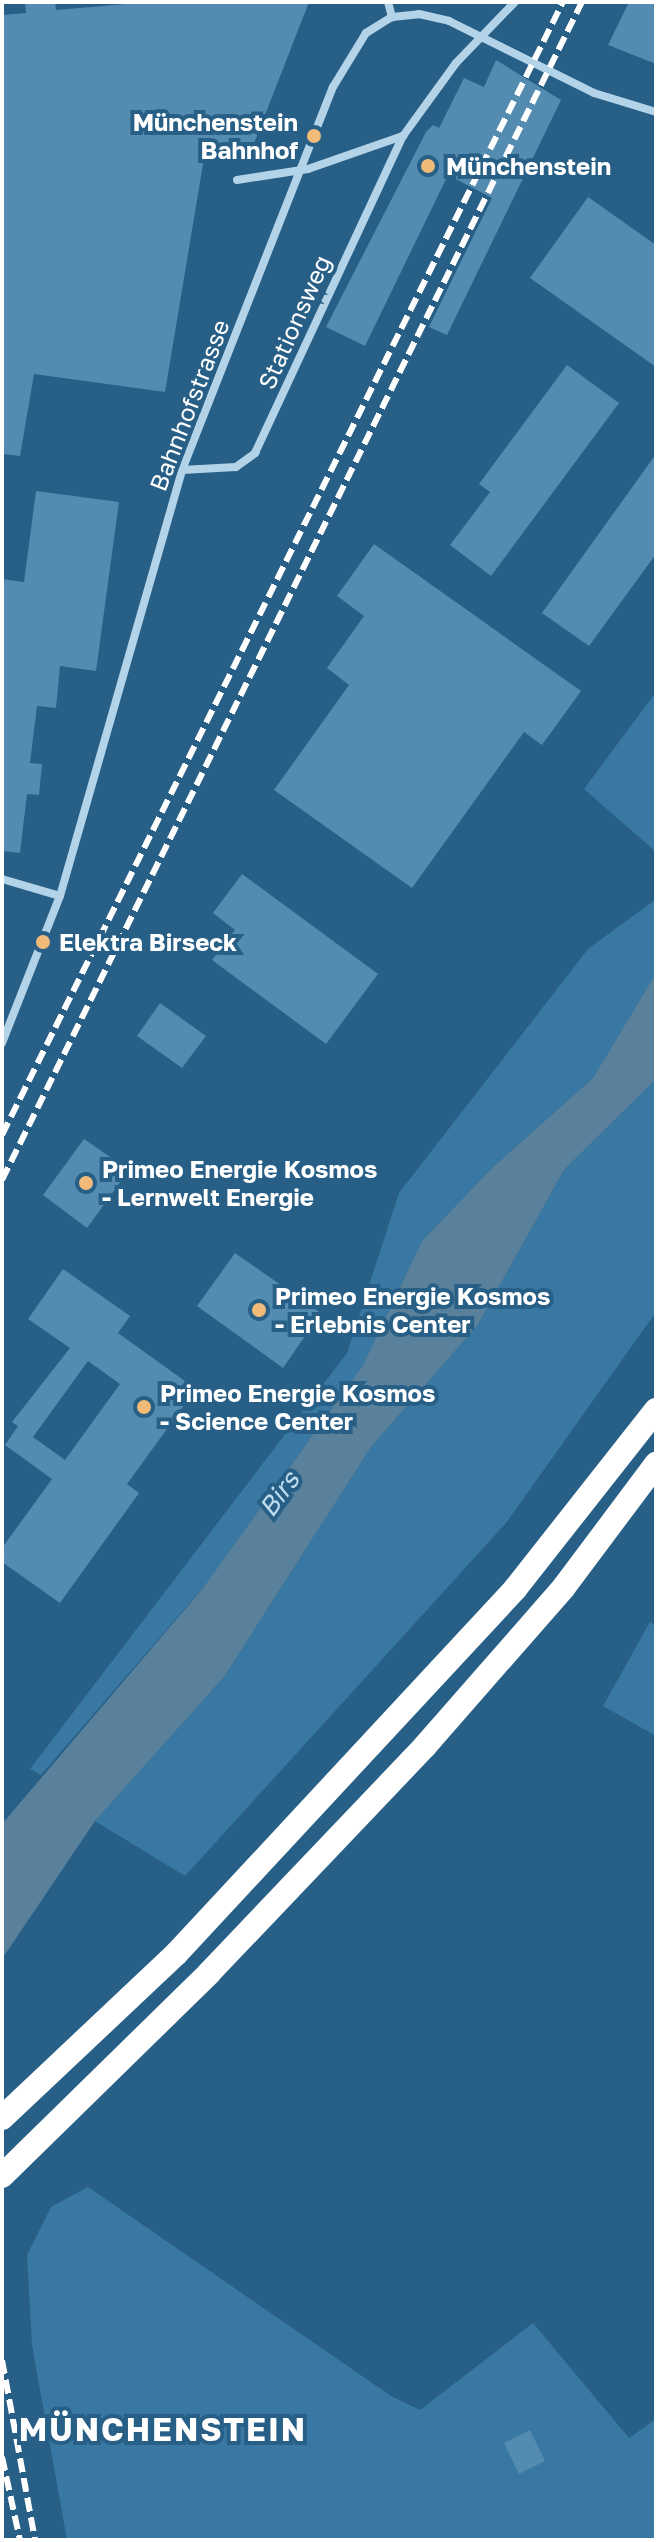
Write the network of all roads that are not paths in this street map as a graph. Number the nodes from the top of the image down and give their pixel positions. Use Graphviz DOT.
graph roads {
  1 [pos="388,2"];
  2 [pos="515,2"];
  3 [pos="392,17"];
  4 [pos="656,112"];
  5 [pos="403,136"];
  6 [pos="237,180"];
  7 [pos="182,470"];
  8 [pos="2,879"];
  9 [pos="60,896"];
  10 [pos="2,1043"];
  11 [pos="656,1410"];
  12 [pos="656,1464"];
  13 [pos="2,2118"];
  14 [pos="2,2176"];
  1 -- 3 [label="street"];
  2 -- 5 [label="street, Stationsweg"];
  3 -- 4 [label="street"];
  3 -- 7 [label="street, Bahnhofstrasse"];
  5 -- 6 [label="street"];
  5 -- 7 [label="street, Stationsweg"];
  7 -- 9 [label="street, Bahnhofstrasse"];
  8 -- 9 [label="street"];
  9 -- 10 [label="street, Bahnhofstrasse"];
  11 -- 13 [label="highway"];
  12 -- 14 [label="highway"];
}
